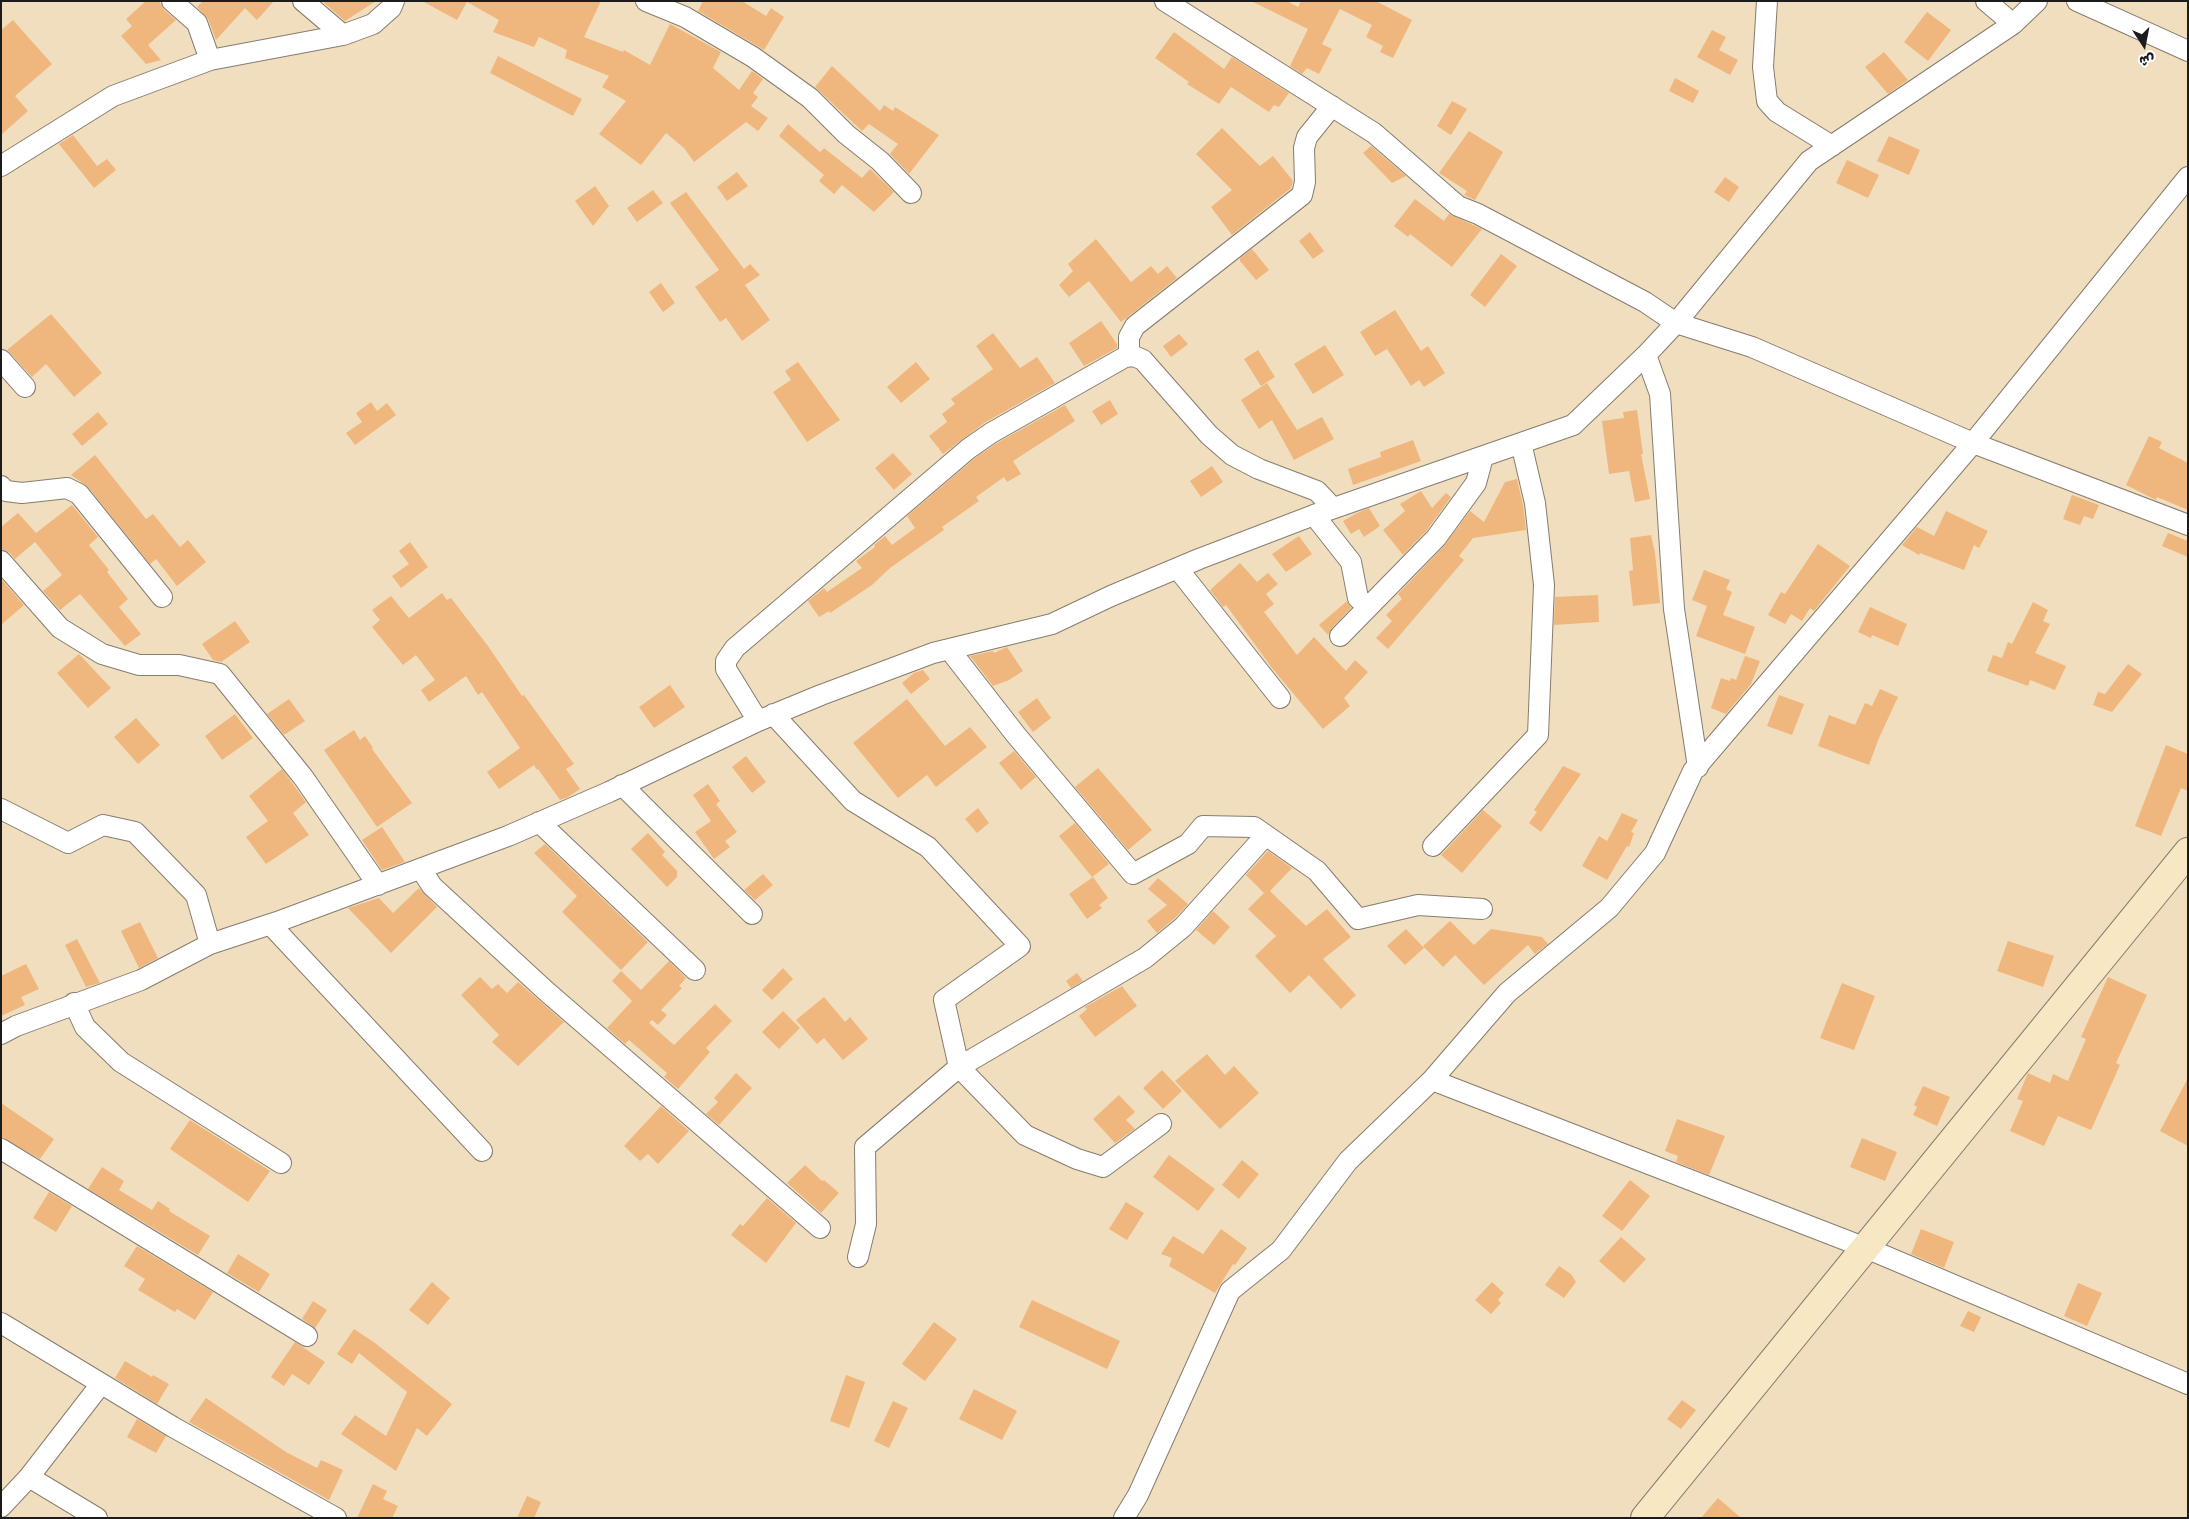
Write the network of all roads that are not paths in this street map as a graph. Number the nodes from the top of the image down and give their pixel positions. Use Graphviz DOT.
graph roads {
  1 [pos="172,1"];
  2 [pos="303,1"];
  3 [pos="394,1"];
  4 [pos="646,1"];
  5 [pos="1165,1"];
  6 [pos="1767,1"];
  7 [pos="1986,1"];
  8 [pos="2036,1"];
  9 [pos="2077,1"];
  10 [pos="2012,24"];
  11 [pos="344,35"];
  12 [pos="2188,51"];
  13 [pos="210,60"];
  14 [pos="1332,106"];
  15 [pos="1832,146"];
  16 [pos="1,166"];
  17 [pos="2188,176"];
  18 [pos="911,193"];
  19 [pos="1676,323"];
  20 [pos="1646,355"];
  21 [pos="1130,356"];
  22 [pos="1,360"];
  23 [pos="26,387"];
  24 [pos="1520,443"];
  25 [pos="1973,443"];
  26 [pos="1483,456"];
  27 [pos="1,486"];
  28 [pos="1333,508"];
  29 [pos="1314,515"];
  30 [pos="2188,525"];
  31 [pos="1,560"];
  32 [pos="1178,568"];
  33 [pos="162,598"];
  34 [pos="1368,607"];
  35 [pos="1340,636"];
  36 [pos="949,649"];
  37 [pos="1280,698"];
  38 [pos="765,717"];
  39 [pos="1698,766"];
  40 [pos="622,785"];
  41 [pos="1,809"];
  42 [pos="539,822"];
  43 [pos="1266,836"];
  44 [pos="1433,846"];
  45 [pos="2188,852"];
  46 [pos="421,869"];
  47 [pos="378,885"];
  48 [pos="1482,909"];
  49 [pos="752,914"];
  50 [pos="270,924"];
  51 [pos="210,944"];
  52 [pos="695,970"];
  53 [pos="74,1003"];
  54 [pos="1,1034"];
  55 [pos="959,1068"];
  56 [pos="1432,1080"];
  57 [pos="1161,1124"];
  58 [pos="1,1150"];
  59 [pos="482,1150"];
  60 [pos="281,1163"];
  61 [pos="820,1228"];
  62 [pos="1866,1248"];
  63 [pos="858,1257"];
  64 [pos="1,1322"];
  65 [pos="306,1336"];
  66 [pos="101,1384"];
  67 [pos="2188,1384"];
  68 [pos="29,1477"];
  69 [pos="1,1507"];
  70 [pos="97,1518"];
  71 [pos="336,1518"];
  72 [pos="1124,1518"];
  73 [pos="1644,1518"];
  1 -- 13 [label="street"];
  2 -- 11 [label="street"];
  3 -- 11 [label="street"];
  4 -- 18 [label="street"];
  5 -- 14 [label="street"];
  6 -- 15 [label="street"];
  7 -- 10 [label="street"];
  8 -- 10 [label="street"];
  9 -- 12 [label="street"];
  10 -- 15 [label="street"];
  11 -- 13 [label="street"];
  13 -- 16 [label="street"];
  14 -- 19 [label="street"];
  14 -- 21 [label="street"];
  15 -- 19 [label="street"];
  17 -- 25 [label="street"];
  19 -- 20 [label="street"];
  19 -- 25 [label="street"];
  20 -- 24 [label="street"];
  20 -- 39 [label="street"];
  21 -- 28 [label="street"];
  21 -- 38 [label="street"];
  22 -- 23 [label="street"];
  24 -- 26 [label="street"];
  24 -- 44 [label="street"];
  25 -- 30 [label="street"];
  25 -- 39 [label="street"];
  26 -- 28 [label="street"];
  26 -- 34 [label="street"];
  27 -- 33 [label="street"];
  28 -- 29 [label="street"];
  29 -- 32 [label="street"];
  29 -- 34 [label="street"];
  31 -- 47 [label="street"];
  32 -- 36 [label="street"];
  32 -- 37 [label="street"];
  34 -- 35 [label="street"];
  36 -- 38 [label="street"];
  36 -- 43 [label="street"];
  38 -- 40 [label="street"];
  38 -- 55 [label="street"];
  39 -- 56 [label="street"];
  40 -- 42 [label="street"];
  40 -- 49 [label="street"];
  41 -- 51 [label="street"];
  42 -- 46 [label="street"];
  42 -- 52 [label="street"];
  43 -- 48 [label="street"];
  43 -- 55 [label="street"];
  45 -- 62 [label="main road"];
  46 -- 47 [label="street"];
  46 -- 61 [label="street"];
  47 -- 50 [label="street"];
  50 -- 51 [label="street"];
  50 -- 59 [label="street"];
  51 -- 53 [label="street"];
  53 -- 54 [label="street"];
  53 -- 60 [label="street"];
  55 -- 57 [label="street"];
  55 -- 63 [label="street"];
  56 -- 62 [label="street"];
  56 -- 72 [label="street"];
  58 -- 65 [label="street"];
  62 -- 67 [label="street"];
  62 -- 73 [label="main road"];
  64 -- 66 [label="street"];
  66 -- 68 [label="street"];
  66 -- 71 [label="street"];
  68 -- 69 [label="street"];
  68 -- 70 [label="street"];
}
